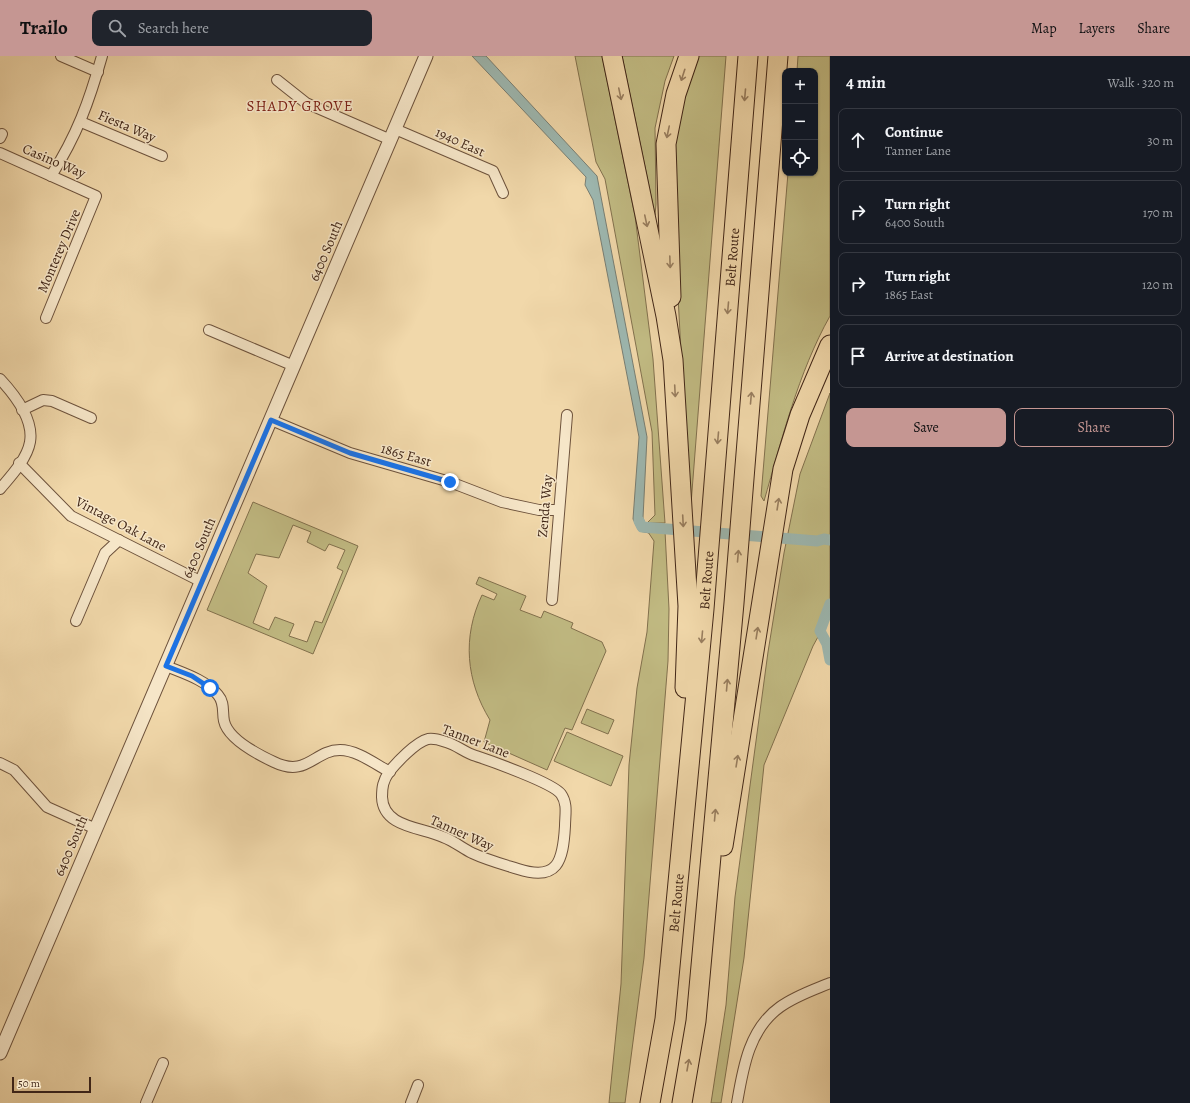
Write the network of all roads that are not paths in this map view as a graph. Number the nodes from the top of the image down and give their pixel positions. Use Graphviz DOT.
graph roads {
  1 [pos="61,56"];
  2 [pos="102,56"];
  3 [pos="426,56"];
  4 [pos="612,56"];
  5 [pos="689,56"];
  6 [pos="748,56"];
  7 [pos="778,56"];
  8 [pos="98,72"];
  9 [pos="277,80"];
  10 [pos="81,122"];
  11 [pos="393,134"];
  12 [pos="0,153"];
  13 [pos="162,156"];
  14 [pos="51,176"];
  15 [pos="503,193"];
  16 [pos="96,196"];
  17 [pos="46,318"];
  18 [pos="209,330"];
  19 [pos="830,345"];
  20 [pos="673,360"];
  21 [pos="294,366"];
  22 [pos="0,379"];
  23 [pos="22,410"];
  24 [pos="567,415"];
  25 [pos="91,418"];
  26 [pos="271,420"];
  27 [pos="19,463"];
  28 [pos="0,489"];
  29 [pos="559,510"];
  30 [pos="119,540"];
  31 [pos="202,582"];
  32 [pos="552,600"];
  33 [pos="76,621"];
  34 [pos="166,666"];
  35 [pos="0,763"];
  36 [pos="390,772"];
  37 [pos="96,829"];
  38 [pos="547,872"];
  39 [pos="676,904"];
  40 [pos="830,983"];
  41 [pos="696,1021"];
  42 [pos="0,1054"];
  43 [pos="163,1063"];
  44 [pos="418,1085"];
  45 [pos="146,1103"];
  46 [pos="410,1103"];
  47 [pos="650,1103"];
  48 [pos="682,1103"];
  49 [pos="737,1103"];
  1 -- 8 [label="street"];
  2 -- 8 [label="street"];
  3 -- 11 [label="street, 6400 South"];
  4 -- 20 [label="highway, one-way"];
  5 -- 20 [label="highway, one-way"];
  6 -- 39 [label="highway, Belt Route, one-way"];
  41 -- 7 [label="highway, Belt Route, one-way"];
  8 -- 10 [label="street"];
  9 -- 11 [label="street, 1940 East"];
  10 -- 13 [label="street, Fiesta Way"];
  10 -- 14 [label="street"];
  11 -- 15 [label="street, 1940 East"];
  11 -- 21 [label="street, 6400 South"];
  12 -- 14 [label="street, Casino Way"];
  14 -- 16 [label="street, Casino Way"];
  16 -- 17 [label="street, Monterey Drive"];
  18 -- 21 [label="street"];
  41 -- 19 [label="highway, one-way"];
  20 -- 39 [label="highway, one-way"];
  21 -- 26 [label="street, 6400 South"];
  22 -- 23 [label="street"];
  23 -- 25 [label="street"];
  23 -- 27 [label="street"];
  24 -- 29 [label="street, Zenda Way"];
  26 -- 29 [label="street, 1865 East"];
  26 -- 31 [label="street, 6400 South"];
  27 -- 28 [label="street"];
  27 -- 30 [label="street, Vintage Oak Lane"];
  29 -- 32 [label="street, Zenda Way"];
  30 -- 31 [label="street, Vintage Oak Lane"];
  30 -- 33 [label="street"];
  31 -- 34 [label="street, 6400 South"];
  34 -- 36 [label="street"];
  34 -- 37 [label="street, 6400 South"];
  35 -- 37 [label="street"];
  36 -- 38 [label="street, Tanner Way"];
  36 -- 38 [label="street, Tanner Lane"];
  37 -- 42 [label="street, 6400 South"];
  39 -- 47 [label="highway, Belt Route"];
  40 -- 49 [label="street"];
  48 -- 41 [label="highway, Belt Route, one-way"];
  43 -- 45 [label="street"];
  44 -- 46 [label="street"];
}
